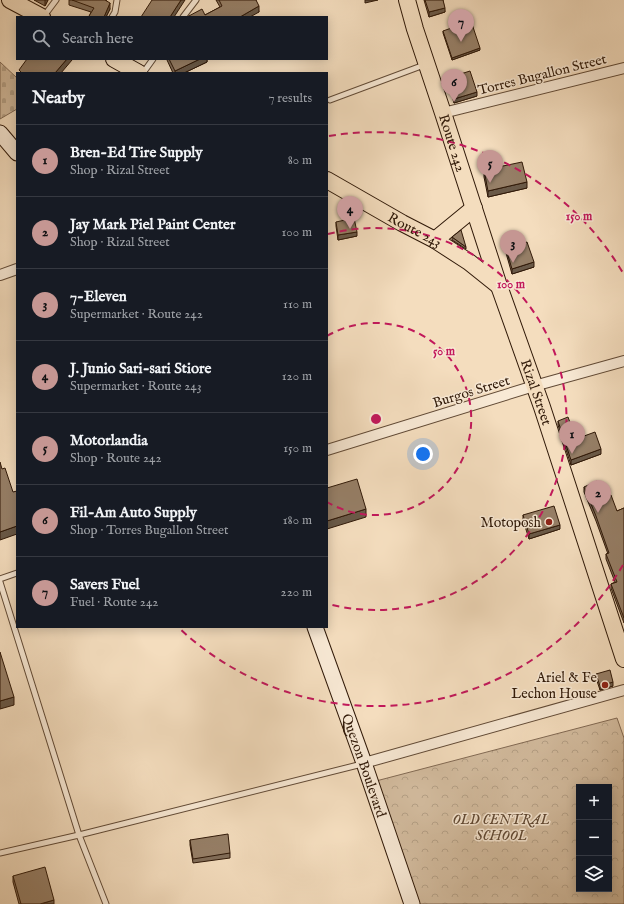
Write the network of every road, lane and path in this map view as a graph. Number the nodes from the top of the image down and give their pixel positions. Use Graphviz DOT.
graph roads {
  1 [pos="10,0"];
  2 [pos="56,0"];
  3 [pos="117,0"];
  4 [pos="196,0"];
  5 [pos="407,0"];
  6 [pos="41,16"];
  7 [pos="44,16"];
  8 [pos="113,16"];
  9 [pos="184,16"];
  10 [pos="116,60"];
  11 [pos="152,60"];
  12 [pos="426,64"];
  13 [pos="624,68"];
  14 [pos="137,72"];
  15 [pos="144,72"];
  16 [pos="330,100"];
  17 [pos="443,113"];
  18 [pos="0,133"];
  19 [pos="16,152"];
  20 [pos="328,181"];
  21 [pos="474,208"];
  22 [pos="435,240"];
  23 [pos="16,269"];
  24 [pos="0,275"];
  25 [pos="498,286"];
  26 [pos="624,361"];
  27 [pos="534,386"];
  28 [pos="328,450"];
  29 [pos="16,573"];
  30 [pos="0,581"];
  31 [pos="315,628"];
  32 [pos="624,659"];
  33 [pos="624,690"];
  34 [pos="364,763"];
  35 [pos="79,835"];
  36 [pos="0,852"];
  37 [pos="106,904"];
  38 [pos="412,904"];
  1 -- 6 [label="main road"];
  2 -- 7 [label="lane"];
  3 -- 8 [label="lane"];
  4 -- 9 [label="lane"];
  5 -- 12 [label="main road, Route 242"];
  10 -- 14 [label="main road"];
  11 -- 15 [label="lane"];
  12 -- 16 [label="lane"];
  12 -- 17 [label="main road, Route 242"];
  13 -- 17 [label="street, Torres Bugallon Street"];
  17 -- 21 [label="main road, Route 242"];
  18 -- 19 [label="street"];
  20 -- 22 [label="main road, Route 243"];
  21 -- 22 [label="main road"];
  21 -- 25 [label="main road, Route 242"];
  22 -- 25 [label="main road, Route 243"];
  23 -- 24 [label="street"];
  25 -- 27 [label="main road, Rizal Street"];
  26 -- 27 [label="street, Burgos Street"];
  27 -- 28 [label="street, Burgos Street"];
  27 -- 32 [label="main road, Rizal Street"];
  29 -- 30 [label="lane"];
  30 -- 35 [label="lane"];
  31 -- 34 [label="street, Quezon Boulevard"];
  33 -- 34 [label="street"];
  34 -- 35 [label="lane"];
  34 -- 38 [label="street, Quezon Boulevard"];
  35 -- 36 [label="lane"];
  35 -- 37 [label="lane"];
}
